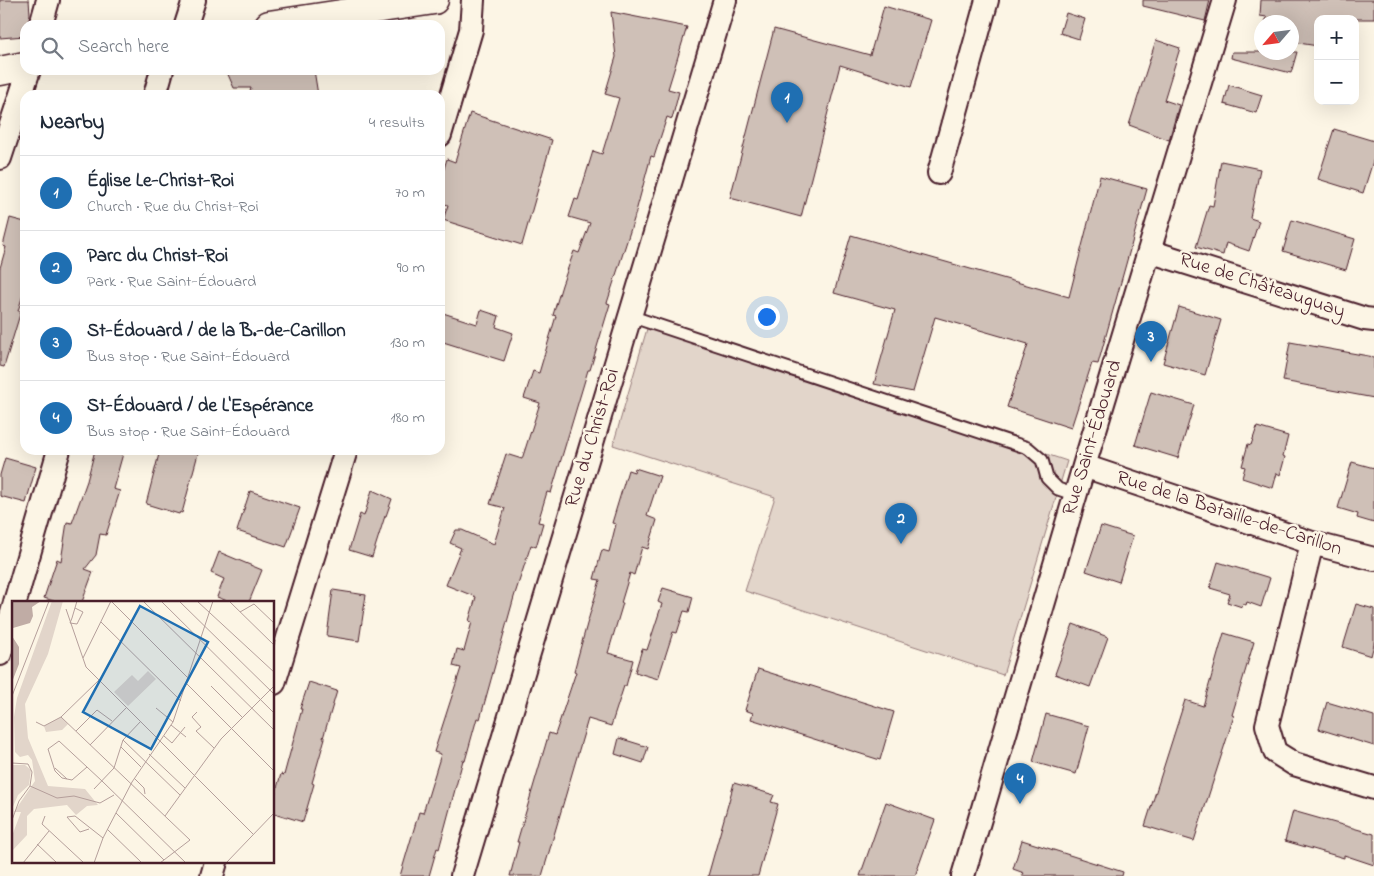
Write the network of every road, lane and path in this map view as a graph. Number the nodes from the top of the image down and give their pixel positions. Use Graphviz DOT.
graph roads {
  1 [pos="48,0"];
  2 [pos="194,0"];
  3 [pos="434,0"];
  4 [pos="473,0"];
  5 [pos="724,0"];
  6 [pos="987,0"];
  7 [pos="1225,0"];
  8 [pos="42,20"];
  9 [pos="188,20"];
  10 [pos="302,20"];
  11 [pos="20,67"];
  12 [pos="0,71"];
  13 [pos="26,75"];
  14 [pos="161,75"];
  15 [pos="22,90"];
  16 [pos="156,90"];
  17 [pos="20,95"];
  18 [pos="445,119"];
  19 [pos="0,158"];
  20 [pos="939,172"];
  21 [pos="1150,251"];
  22 [pos="630,316"];
  23 [pos="1374,320"];
  24 [pos="58,455"];
  25 [pos="344,455"];
  26 [pos="1084,466"];
  27 [pos="1076,495"];
  28 [pos="1312,543"];
  29 [pos="1374,559"];
  30 [pos="15,601"];
  31 [pos="12,613"];
  32 [pos="0,654"];
  33 [pos="275,680"];
  34 [pos="1374,788"];
  35 [pos="462,876"];
  36 [pos="963,876"];
  1 -- 8 [label="street"];
  2 -- 9 [label="street"];
  3 -- 10 [label="street"];
  4 -- 18 [label="street"];
  5 -- 22 [label="street, Rue du Christ-Roi"];
  6 -- 20 [label="street"];
  7 -- 21 [label="street, Rue Saint-Édouard"];
  11 -- 12 [label="street"];
  13 -- 15 [label="street"];
  14 -- 16 [label="street"];
  17 -- 19 [label="street"];
  21 -- 23 [label="street, Rue de Châteauguay"];
  21 -- 26 [label="street, Rue Saint-Édouard"];
  22 -- 27 [label="lane"];
  22 -- 35 [label="street, Rue du Christ-Roi"];
  24 -- 30 [label="street"];
  25 -- 33 [label="street"];
  26 -- 27 [label="street, Rue Saint-Édouard"];
  26 -- 28 [label="street, Rue de la Bataille-de-Carillon"];
  27 -- 36 [label="street, Rue Saint-Édouard"];
  28 -- 29 [label="street, Rue de la Bataille-de-Carillon"];
  28 -- 34 [label="street"];
  31 -- 32 [label="street"];
}
